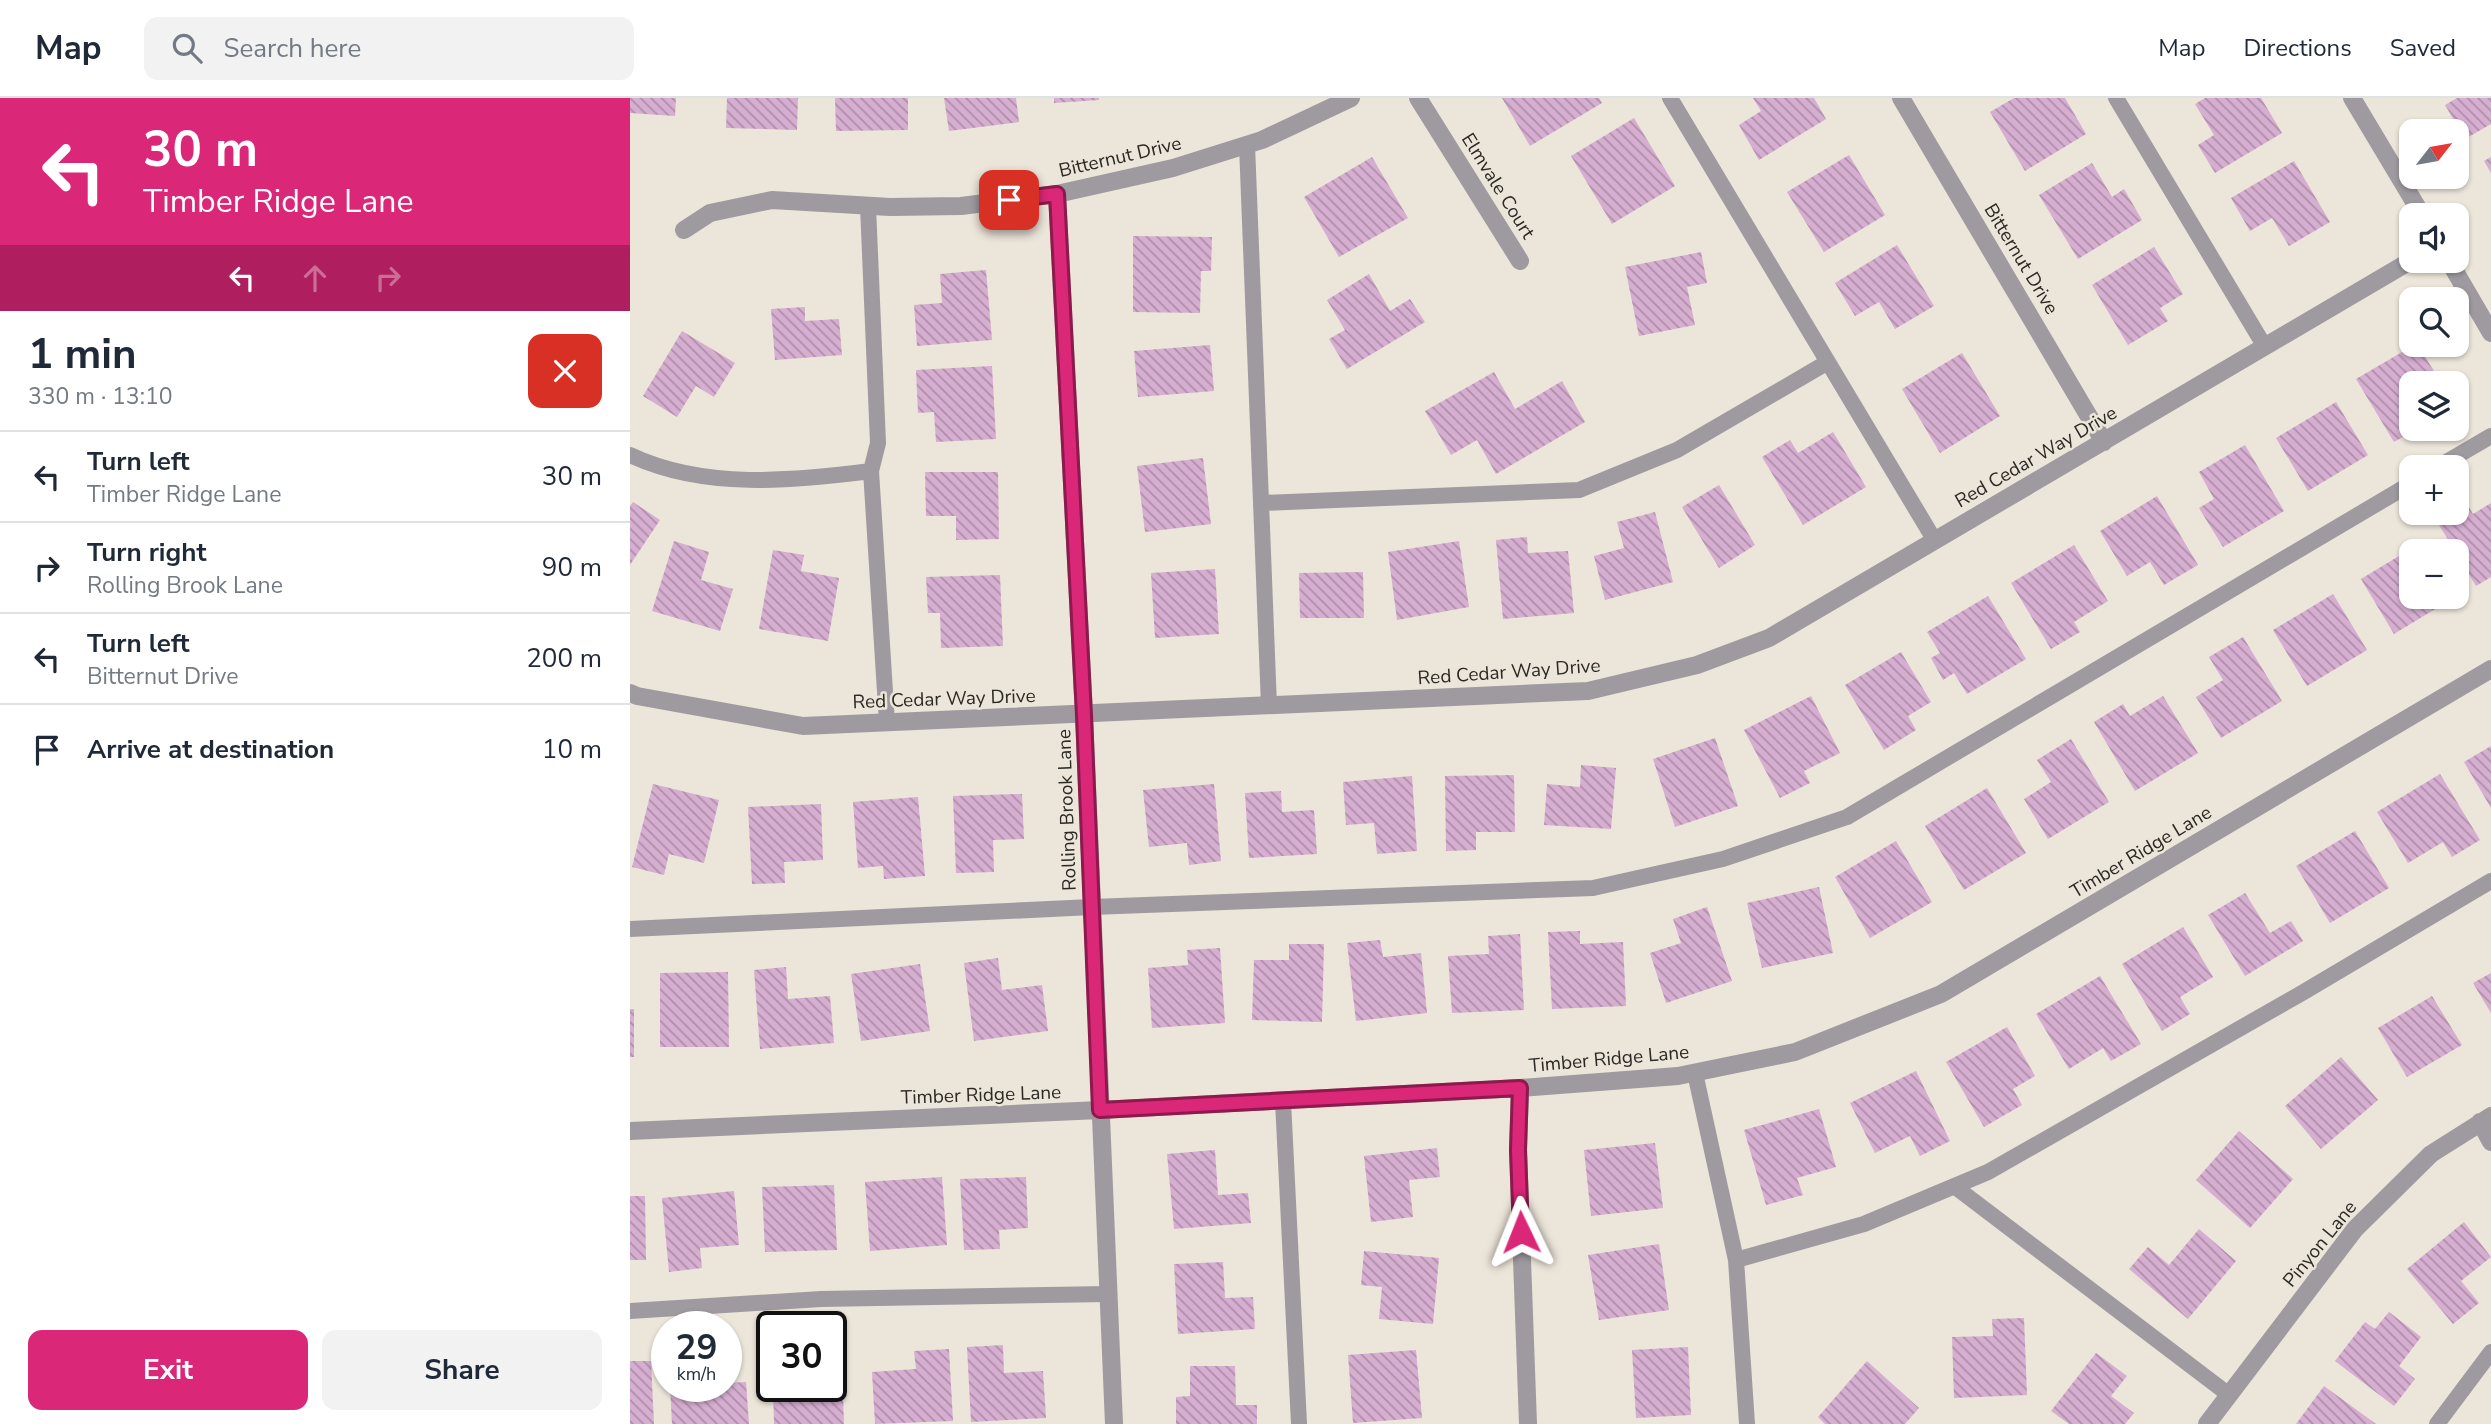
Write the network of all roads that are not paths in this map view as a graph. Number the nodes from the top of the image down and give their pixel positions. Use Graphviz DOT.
graph roads {
  1 [pos="1351,98"];
  2 [pos="1418,98"];
  3 [pos="1670,98"];
  4 [pos="1900,98"];
  5 [pos="2116,98"];
  6 [pos="2352,98"];
  7 [pos="1247,145"];
  8 [pos="1057,194"];
  9 [pos="2415,203"];
  10 [pos="868,206"];
  11 [pos="684,230"];
  12 [pos="1520,261"];
  13 [pos="2399,268"];
  14 [pos="2456,273"];
  15 [pos="2491,333"];
  16 [pos="2265,347"];
  17 [pos="1828,362"];
  18 [pos="2491,436"];
  19 [pos="2104,442"];
  20 [pos="630,455"];
  21 [pos="2459,455"];
  22 [pos="871,471"];
  23 [pos="2399,491"];
  24 [pos="1262,503"];
  25 [pos="1935,541"];
  26 [pos="2491,670"];
  27 [pos="630,693"];
  28 [pos="1269,706"];
  29 [pos="1084,715"];
  30 [pos="887,723"];
  31 [pos="2491,881"];
  32 [pos="1092,907"];
  33 [pos="630,929"];
  34 [pos="1695,1073"];
  35 [pos="1520,1088"];
  36 [pos="1283,1101"];
  37 [pos="1100,1110"];
  38 [pos="2485,1119"];
  39 [pos="630,1131"];
  40 [pos="2491,1142"];
  41 [pos="1954,1186"];
  42 [pos="1736,1260"];
  43 [pos="1108,1294"];
  44 [pos="630,1311"];
  45 [pos="2491,1352"];
  46 [pos="2228,1394"];
  47 [pos="1114,1424"];
  48 [pos="1299,1424"];
  49 [pos="1528,1424"];
  50 [pos="1747,1424"];
  51 [pos="2207,1424"];
  52 [pos="2437,1424"];
  1 -- 7 [label="street, Bitternut Drive"];
  2 -- 12 [label="street, Elmvale Court"];
  3 -- 17 [label="lane"];
  4 -- 19 [label="street, Bitternut Drive"];
  5 -- 16 [label="lane"];
  6 -- 9 [label="street"];
  7 -- 8 [label="street, Bitternut Drive"];
  7 -- 24 [label="lane"];
  8 -- 10 [label="street, Bitternut Drive"];
  8 -- 29 [label="street, Rolling Brook Lane"];
  10 -- 11 [label="street, Bitternut Drive"];
  10 -- 22 [label="lane"];
  13 -- 16 [label="street, Red Cedar Way Drive"];
  14 -- 15 [label="street"];
  16 -- 19 [label="street, Red Cedar Way Drive"];
  17 -- 24 [label="lane"];
  17 -- 25 [label="lane"];
  18 -- 21 [label="lane"];
  19 -- 25 [label="street, Red Cedar Way Drive"];
  20 -- 22 [label="lane"];
  22 -- 30 [label="lane"];
  23 -- 32 [label="lane"];
  24 -- 28 [label="lane"];
  25 -- 28 [label="street, Red Cedar Way Drive"];
  26 -- 34 [label="street, Timber Ridge Lane"];
  27 -- 30 [label="street, Red Cedar Way Drive"];
  28 -- 29 [label="street, Red Cedar Way Drive"];
  29 -- 30 [label="street, Red Cedar Way Drive"];
  29 -- 32 [label="street, Rolling Brook Lane"];
  31 -- 41 [label="lane"];
  32 -- 33 [label="lane"];
  32 -- 37 [label="street, Rolling Brook Lane"];
  34 -- 35 [label="street, Timber Ridge Lane"];
  34 -- 42 [label="lane"];
  35 -- 36 [label="street, Timber Ridge Lane"];
  35 -- 49 [label="street"];
  36 -- 37 [label="street, Timber Ridge Lane"];
  36 -- 48 [label="lane"];
  37 -- 39 [label="street, Timber Ridge Lane"];
  37 -- 43 [label="street, Rolling Brook Lane"];
  38 -- 40 [label="street"];
  38 -- 46 [label="street, Pinyon Lane"];
  41 -- 42 [label="lane"];
  41 -- 46 [label="lane"];
  42 -- 50 [label="lane"];
  43 -- 44 [label="lane"];
  43 -- 47 [label="street, Rolling Brook Lane"];
  45 -- 52 [label="lane"];
  46 -- 51 [label="street, Pinyon Lane"];
}
